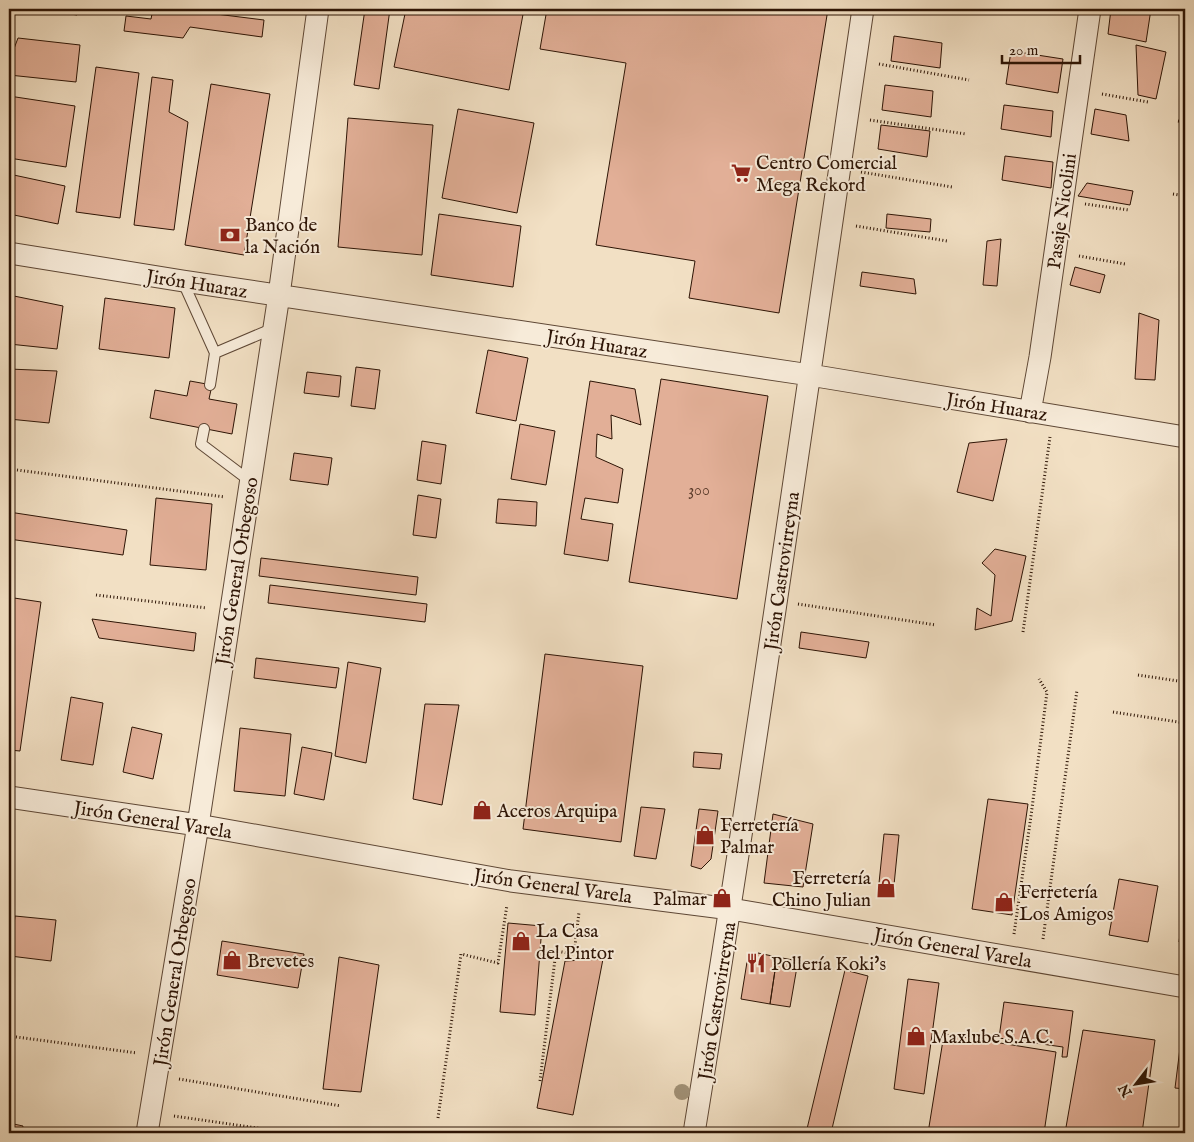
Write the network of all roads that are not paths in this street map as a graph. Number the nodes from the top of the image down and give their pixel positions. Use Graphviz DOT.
graph roads {
  1 [pos="318,9"];
  2 [pos="863,9"];
  3 [pos="1090,9"];
  4 [pos="9,253"];
  5 [pos="183,281"];
  6 [pos="279,295"];
  7 [pos="274,328"];
  8 [pos="215,352"];
  9 [pos="810,375"];
  10 [pos="210,385"];
  11 [pos="1030,412"];
  12 [pos="204,429"];
  13 [pos="1185,437"];
  14 [pos="248,490"];
  15 [pos="9,797"];
  16 [pos="198,825"];
  17 [pos="731,910"];
  18 [pos="1185,987"];
  19 [pos="149,1123"];
  20 [pos="694,1133"];
  1 -- 6 [label="street, Jirón General Orbegoso"];
  2 -- 9 [label="street, Jirón Castrovirreyna"];
  3 -- 11 [label="street, Pasaje Nicolini"];
  4 -- 5 [label="street, Jirón Huaraz"];
  5 -- 6 [label="street, Jirón Huaraz"];
  5 -- 8 [label="lane"];
  6 -- 7 [label="street, Jirón General Orbegoso"];
  6 -- 9 [label="street, Jirón Huaraz"];
  7 -- 8 [label="lane"];
  7 -- 14 [label="street, Jirón General Orbegoso"];
  8 -- 10 [label="lane"];
  9 -- 11 [label="street, Jirón Huaraz"];
  9 -- 17 [label="street, Jirón Castrovirreyna"];
  11 -- 13 [label="street, Jirón Huaraz"];
  12 -- 14 [label="lane"];
  14 -- 16 [label="street, Jirón General Orbegoso"];
  15 -- 16 [label="street, Jirón General Varela"];
  16 -- 17 [label="street, Jirón General Varela"];
  16 -- 19 [label="street, Jirón General Orbegoso"];
  17 -- 18 [label="street, Jirón General Varela"];
  17 -- 20 [label="street, Jirón Castrovirreyna"];
}
